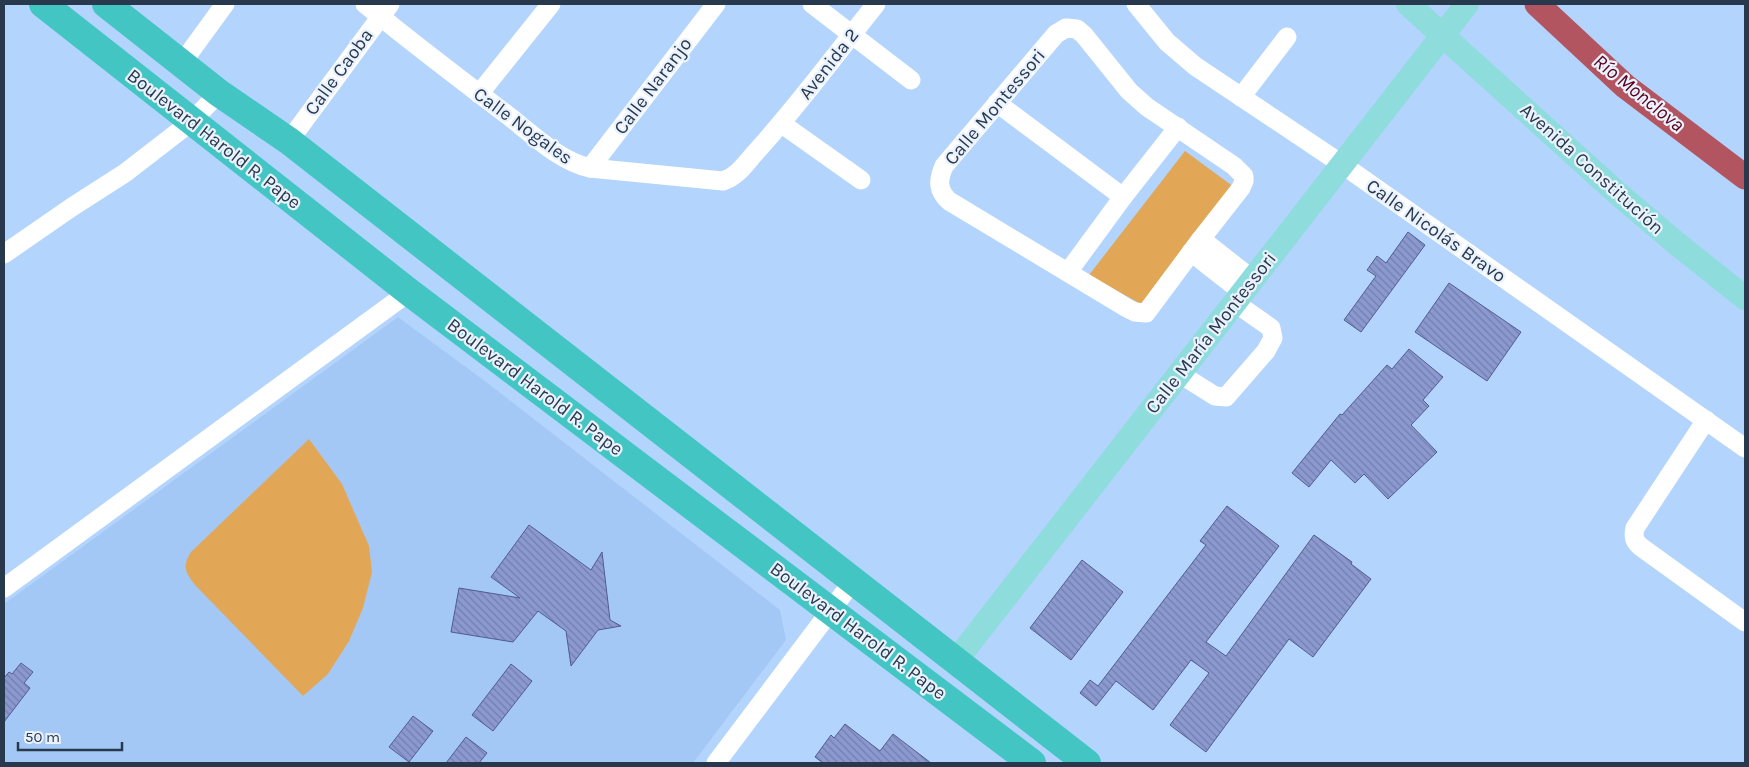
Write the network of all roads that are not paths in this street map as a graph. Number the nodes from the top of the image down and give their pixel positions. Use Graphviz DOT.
graph roads {
  1 [pos="43,4"];
  2 [pos="106,4"];
  3 [pos="225,4"];
  4 [pos="365,4"];
  5 [pos="551,4"];
  6 [pos="716,4"];
  7 [pos="812,4"];
  8 [pos="876,4"];
  9 [pos="1136,4"];
  10 [pos="1408,4"];
  11 [pos="385,10"];
  12 [pos="1455,19"];
  13 [pos="852,34"];
  14 [pos="1287,37"];
  15 [pos="182,63"];
  16 [pos="911,80"];
  17 [pos="219,93"];
  18 [pos="479,94"];
  19 [pos="1241,97"];
  20 [pos="997,103"];
  21 [pos="191,122"];
  22 [pos="782,124"];
  23 [pos="1178,127"];
  24 [pos="289,141"];
  25 [pos="1343,165"];
  26 [pos="590,168"];
  27 [pos="710,179"];
  28 [pos="860,180"];
  29 [pos="1123,197"];
  30 [pos="1196,245"];
  31 [pos="4,254"];
  32 [pos="1068,272"];
  33 [pos="1243,291"];
  34 [pos="409,292"];
  35 [pos="1745,298"];
  36 [pos="1180,374"];
  37 [pos="1706,420"];
  38 [pos="1745,448"];
  39 [pos="853,581"];
  40 [pos="4,588"];
  41 [pos="832,610"];
  42 [pos="1745,622"];
  43 [pos="955,662"];
  44 [pos="716,763"];
  45 [pos="1032,763"];
  46 [pos="1087,763"];
  1 -- 21 [label="highway, Boulevard Harold R. Pape"];
  2 -- 15 [label="highway, Boulevard Harold R. Pape"];
  3 -- 15 [label="street"];
  4 -- 11 [label="street, Calle Nogales"];
  5 -- 18 [label="street"];
  6 -- 26 [label="street, Calle Naranjo"];
  7 -- 13 [label="street"];
  8 -- 13 [label="street, Avenida 2"];
  9 -- 19 [label="street, Calle Nicolás Bravo"];
  10 -- 12 [label="main road, Avenida Constitución"];
  11 -- 18 [label="street, Calle Nogales"];
  11 -- 24 [label="street, Calle Caoba"];
  12 -- 25 [label="main road, Calle María Montessori"];
  12 -- 35 [label="main road, Avenida Constitución"];
  13 -- 16 [label="street"];
  13 -- 22 [label="street, Avenida 2"];
  14 -- 19 [label="street"];
  15 -- 17 [label="highway, Boulevard Harold R. Pape"];
  17 -- 21 [label="street"];
  17 -- 24 [label="highway, Boulevard Harold R. Pape"];
  18 -- 26 [label="street, Calle Nogales"];
  19 -- 25 [label="street, Calle Nicolás Bravo"];
  20 -- 23 [label="street, Calle Montessori"];
  20 -- 29 [label="street"];
  20 -- 32 [label="street, Calle Montessori"];
  21 -- 31 [label="street"];
  21 -- 34 [label="highway, Boulevard Harold R. Pape"];
  22 -- 27 [label="street, Avenida 2"];
  22 -- 28 [label="street"];
  23 -- 29 [label="street"];
  23 -- 30 [label="street, Calle Montessori"];
  24 -- 39 [label="highway, Boulevard Harold R. Pape"];
  25 -- 33 [label="main road, Calle María Montessori"];
  25 -- 37 [label="street, Calle Nicolás Bravo"];
  26 -- 27 [label="street, Calle Nogales"];
  29 -- 32 [label="street"];
  30 -- 32 [label="street, Calle Montessori"];
  30 -- 33 [label="street"];
  33 -- 36 [label="main road, Calle María Montessori"];
  33 -- 36 [label="street"];
  34 -- 40 [label="street"];
  34 -- 41 [label="highway, Boulevard Harold R. Pape"];
  36 -- 43 [label="main road, Calle María Montessori"];
  37 -- 38 [label="street, Calle Nicolás Bravo"];
  37 -- 42 [label="street"];
  39 -- 41 [label="street"];
  39 -- 43 [label="highway, Boulevard Harold R. Pape"];
  41 -- 44 [label="street"];
  41 -- 45 [label="highway, Boulevard Harold R. Pape"];
  43 -- 46 [label="highway, Boulevard Harold R. Pape"];
}
